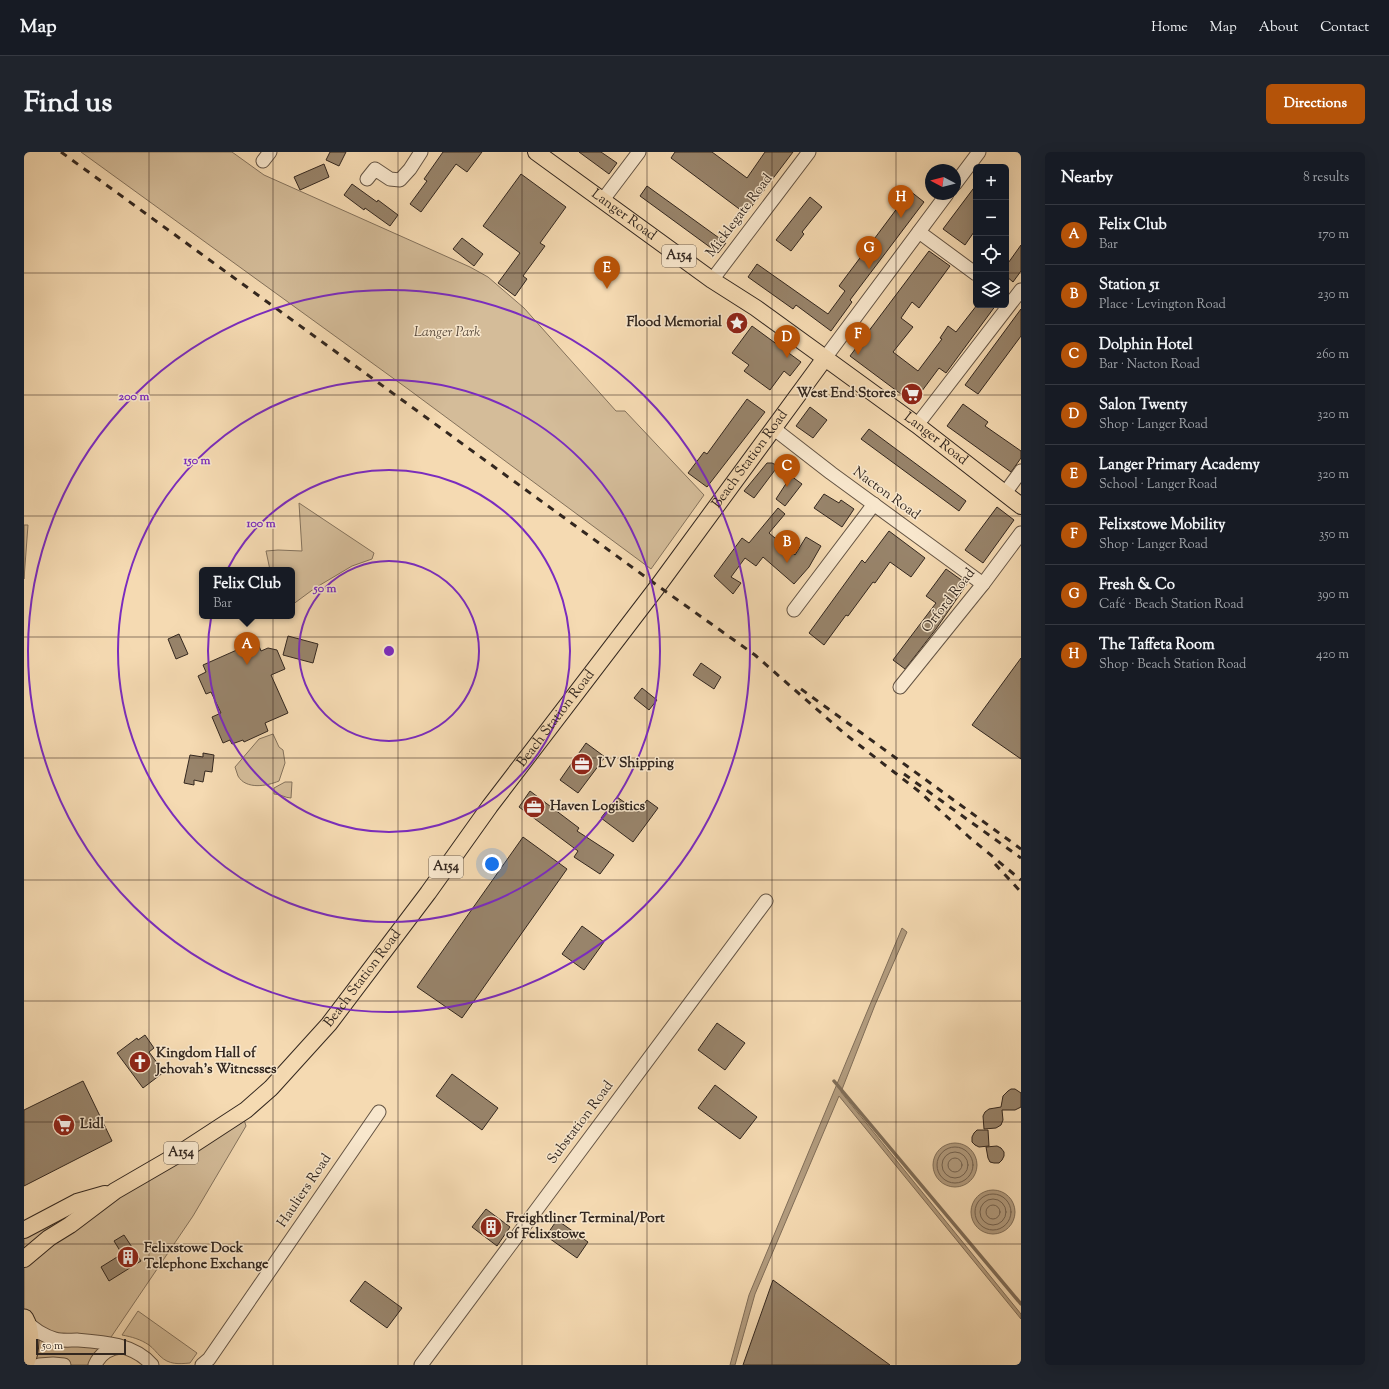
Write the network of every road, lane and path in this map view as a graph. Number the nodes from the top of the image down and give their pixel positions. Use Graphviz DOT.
graph roads {
  1 [pos="422,152"];
  2 [pos="536,152"];
  3 [pos="639,152"];
  4 [pos="809,152"];
  5 [pos="979,152"];
  6 [pos="961,176"];
  7 [pos="368,179"];
  8 [pos="943,200"];
  9 [pos="602,201"];
  10 [pos="919,232"];
  11 [pos="973,272"];
  12 [pos="712,280"];
  13 [pos="1021,290"];
  14 [pos="1013,301"];
  15 [pos="825,358"];
  16 [pos="917,425"];
  17 [pos="773,428"];
  18 [pos="1021,471"];
  19 [pos="1005,493"];
  20 [pos="874,504"];
  21 [pos="1021,506"];
  22 [pos="1021,533"];
  23 [pos="983,584"];
  24 [pos="794,610"];
  25 [pos="900,687"];
  26 [pos="766,900"];
  27 [pos="379,1112"];
  28 [pos="114,1191"];
  29 [pos="24,1230"];
  30 [pos="24,1259"];
  31 [pos="25,1320"];
  32 [pos="123,1347"];
  33 [pos="24,1364"];
  34 [pos="39,1365"];
  35 [pos="64,1365"];
  36 [pos="95,1365"];
  37 [pos="152,1365"];
  38 [pos="202,1365"];
  39 [pos="421,1365"];
  1 -- 7 [label="street"];
  2 -- 9 [label="main road, Langer Road / A154"];
  3 -- 9 [label="street"];
  4 -- 12 [label="street, Micklegate Road"];
  5 -- 6 [label="street"];
  8 -- 10 [label="street, Beach Station Road"];
  9 -- 12 [label="main road, Langer Road / A154"];
  10 -- 11 [label="street"];
  10 -- 15 [label="street, Beach Station Road"];
  12 -- 15 [label="main road, Langer Road / A154"];
  13 -- 14 [label="street"];
  14 -- 16 [label="street"];
  15 -- 16 [label="main road, Langer Road / A154"];
  15 -- 17 [label="main road, Beach Station Road / A154"];
  16 -- 19 [label="main road, Langer Road / A154"];
  17 -- 20 [label="street, Nacton Road"];
  17 -- 28 [label="main road, Beach Station Road / A154"];
  18 -- 19 [label="street"];
  19 -- 21 [label="main road, Langer Road / A154"];
  20 -- 23 [label="street, Nacton Road"];
  20 -- 24 [label="street"];
  22 -- 23 [label="street, Orford Road"];
  23 -- 25 [label="street, Orford Road"];
  26 -- 39 [label="street, Substation Road"];
  27 -- 38 [label="street, Hauliers Road"];
  28 -- 29 [label="main road, Beach Station Road / A154"];
  28 -- 30 [label="main road, Beach Station Road / A154"];
  31 -- 32 [label="street"];
  31 -- 33 [label="highway"];
  32 -- 36 [label="street"];
  32 -- 37 [label="street"];
  34 -- 35 [label="street"];
}
